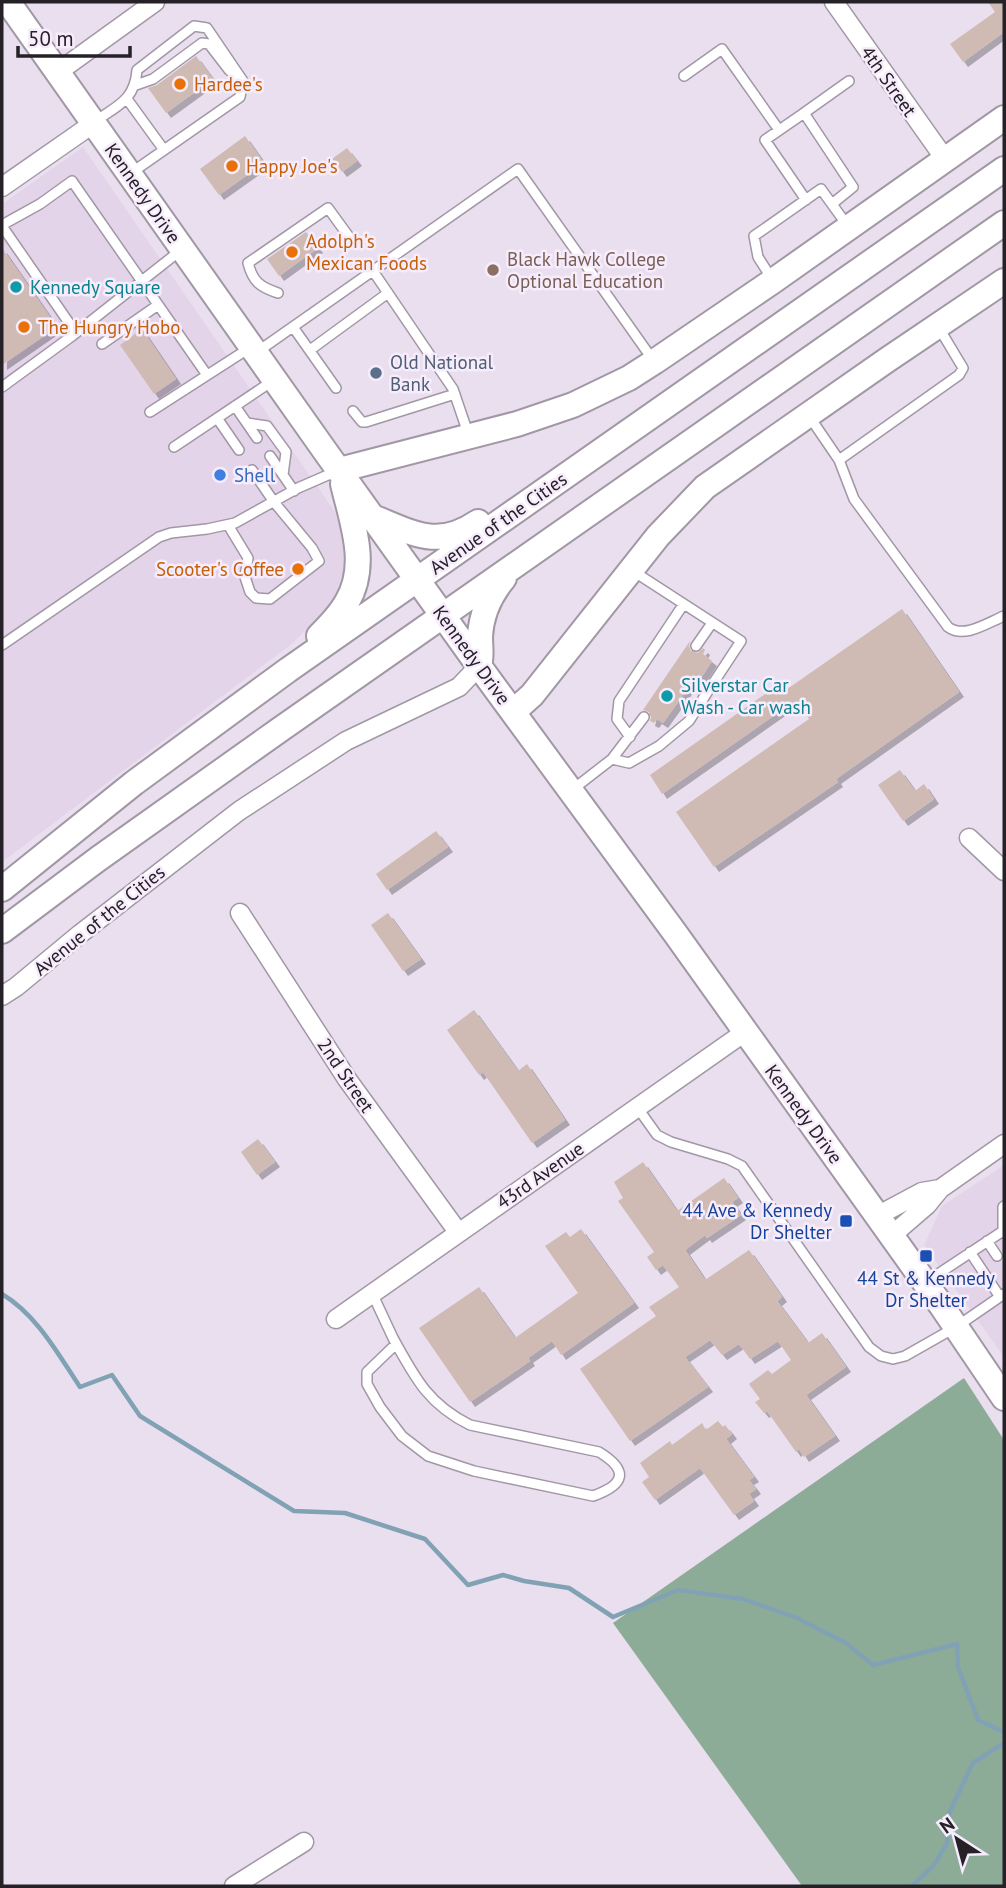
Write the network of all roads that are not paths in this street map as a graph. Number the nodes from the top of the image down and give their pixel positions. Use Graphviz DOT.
graph roads {
  1 [pos="8,2"];
  2 [pos="155,2"];
  3 [pos="834,2"];
  4 [pos="58,72"];
  5 [pos="684,76"];
  6 [pos="243,81"];
  7 [pos="849,81"];
  8 [pos="136,85"];
  9 [pos="127,99"];
  10 [pos="803,113"];
  11 [pos="1004,118"];
  12 [pos="93,123"];
  13 [pos="779,130"];
  14 [pos="164,150"];
  15 [pos="945,159"];
  16 [pos="1004,169"];
  17 [pos="129,174"];
  18 [pos="2,187"];
  19 [pos="806,200"];
  20 [pos="832,204"];
  21 [pos="1004,223"];
  22 [pos="2,226"];
  23 [pos="849,227"];
  24 [pos="352,241"];
  25 [pos="182,249"];
  26 [pos="373,271"];
  27 [pos="142,281"];
  28 [pos="773,281"];
  29 [pos="1004,281"];
  30 [pos="278,293"];
  31 [pos="388,293"];
  32 [pos="158,305"];
  33 [pos="938,326"];
  34 [pos="293,327"];
  35 [pos="76,333"];
  36 [pos="102,344"];
  37 [pos="254,350"];
  38 [pos="310,350"];
  39 [pos="730,361"];
  40 [pos="654,362"];
  41 [pos="207,375"];
  42 [pos="275,379"];
  43 [pos="2,387"];
  44 [pos="336,388"];
  45 [pos="455,394"];
  46 [pos="235,406"];
  47 [pos="352,411"];
  48 [pos="150,412"];
  49 [pos="808,415"];
  50 [pos="217,418"];
  51 [pos="247,423"];
  52 [pos="470,437"];
  53 [pos="257,438"];
  54 [pos="174,447"];
  55 [pos="239,450"];
  56 [pos="270,456"];
  57 [pos="839,460"];
  58 [pos="252,470"];
  59 [pos="339,470"];
  60 [pos="283,475"];
  61 [pos="294,491"];
  62 [pos="274,502"];
  63 [pos="374,518"];
  64 [pos="228,525"];
  65 [pos="513,567"];
  66 [pos="632,570"];
  67 [pos="417,579"];
  68 [pos="683,605"];
  69 [pos="444,615"];
  70 [pos="1004,616"];
  71 [pos="712,623"];
  72 [pos="2,645"];
  73 [pos="695,646"];
  74 [pos="479,666"];
  75 [pos="264,687"];
  76 [pos="513,712"];
  77 [pos="645,717"];
  78 [pos="630,737"];
  79 [pos="612,759"];
  80 [pos="570,791"];
  81 [pos="110,803"];
  82 [pos="969,838"];
  83 [pos="1004,871"];
  84 [pos="2,873"];
  85 [pos="2,889"];
  86 [pos="240,913"];
  87 [pos="2,931"];
  88 [pos="2,996"];
  89 [pos="745,1032"];
  90 [pos="637,1107"];
  91 [pos="1004,1144"];
  92 [pos="940,1189"];
  93 [pos="1004,1206"];
  94 [pos="884,1226"];
  95 [pos="458,1232"];
  96 [pos="1003,1232"];
  97 [pos="987,1241"];
  98 [pos="970,1252"];
  99 [pos="997,1256"];
  100 [pos="925,1283"];
  101 [pos="372,1293"];
  102 [pos="1002,1295"];
  103 [pos="336,1319"];
  104 [pos="956,1327"];
  105 [pos="396,1344"];
  106 [pos="1004,1398"];
  107 [pos="304,1842"];
  108 [pos="234,1886"];
  1 -- 4 [label="main road, Kennedy Drive"];
  2 -- 4 [label="street"];
  3 -- 15 [label="street, 4th Street"];
  4 -- 12 [label="main road, Kennedy Drive"];
  5 -- 13 [label="lane"];
  6 -- 8 [label="lane"];
  6 -- 8 [label="lane"];
  6 -- 14 [label="lane"];
  7 -- 10 [label="lane"];
  8 -- 9 [label="lane"];
  9 -- 12 [label="lane"];
  9 -- 14 [label="lane"];
  10 -- 13 [label="lane"];
  10 -- 20 [label="lane"];
  11 -- 15 [label="main road"];
  12 -- 17 [label="main road, Kennedy Drive"];
  12 -- 18 [label="street"];
  13 -- 19 [label="lane"];
  14 -- 17 [label="lane"];
  15 -- 23 [label="main road"];
  16 -- 39 [label="main road, Avenue of the Cities"];
  17 -- 25 [label="main road, Kennedy Drive"];
  19 -- 20 [label="lane"];
  19 -- 28 [label="lane"];
  20 -- 23 [label="lane"];
  21 -- 65 [label="main road"];
  22 -- 27 [label="lane"];
  22 -- 35 [label="lane"];
  23 -- 28 [label="main road"];
  24 -- 30 [label="lane"];
  25 -- 27 [label="lane"];
  25 -- 37 [label="main road, Kennedy Drive"];
  26 -- 31 [label="lane"];
  26 -- 34 [label="lane"];
  26 -- 40 [label="lane"];
  27 -- 32 [label="lane"];
  27 -- 35 [label="lane"];
  28 -- 40 [label="main road"];
  29 -- 33 [label="main road"];
  31 -- 38 [label="lane"];
  31 -- 45 [label="lane"];
  32 -- 36 [label="lane"];
  32 -- 41 [label="lane"];
  33 -- 49 [label="main road"];
  33 -- 57 [label="lane"];
  34 -- 37 [label="lane"];
  34 -- 38 [label="lane"];
  35 -- 43 [label="lane"];
  37 -- 41 [label="lane"];
  37 -- 42 [label="main road, Kennedy Drive"];
  38 -- 44 [label="lane"];
  39 -- 63 [label="main road"];
  39 -- 67 [label="main road, Avenue of the Cities"];
  40 -- 52 [label="main road"];
  41 -- 48 [label="lane"];
  42 -- 46 [label="lane"];
  42 -- 59 [label="main road, Kennedy Drive"];
  45 -- 47 [label="lane"];
  45 -- 52 [label="lane"];
  46 -- 50 [label="lane"];
  46 -- 51 [label="lane"];
  49 -- 57 [label="lane"];
  49 -- 66 [label="main road"];
  50 -- 54 [label="lane"];
  50 -- 55 [label="lane"];
  51 -- 53 [label="lane"];
  51 -- 60 [label="lane"];
  52 -- 59 [label="main road"];
  56 -- 60 [label="lane"];
  57 -- 70 [label="lane"];
  58 -- 62 [label="lane"];
  59 -- 61 [label="lane"];
  59 -- 63 [label="main road, Kennedy Drive"];
  59 -- 75 [label="main road"];
  60 -- 61 [label="lane"];
  61 -- 62 [label="lane"];
  62 -- 64 [label="lane"];
  62 -- 64 [label="lane"];
  63 -- 67 [label="main road, Kennedy Drive"];
  64 -- 72 [label="lane"];
  65 -- 69 [label="main road"];
  65 -- 74 [label="main road"];
  66 -- 68 [label="lane"];
  66 -- 76 [label="main road"];
  67 -- 69 [label="main road, Kennedy Drive"];
  67 -- 75 [label="main road, Avenue of the Cities"];
  68 -- 71 [label="lane"];
  68 -- 78 [label="lane"];
  69 -- 74 [label="main road, Kennedy Drive"];
  69 -- 87 [label="main road"];
  71 -- 73 [label="lane"];
  71 -- 79 [label="lane"];
  74 -- 76 [label="main road, Kennedy Drive"];
  74 -- 88 [label="street, Avenue of the Cities"];
  75 -- 81 [label="main road, Avenue of the Cities"];
  76 -- 80 [label="main road, Kennedy Drive"];
  77 -- 78 [label="lane"];
  78 -- 79 [label="lane"];
  79 -- 80 [label="lane"];
  80 -- 89 [label="main road, Kennedy Drive"];
  81 -- 84 [label="street"];
  81 -- 85 [label="main road, Avenue of the Cities"];
  82 -- 83 [label="street"];
  86 -- 95 [label="street, 2nd Street"];
  89 -- 90 [label="street, 43rd Avenue"];
  89 -- 94 [label="main road, Kennedy Drive"];
  90 -- 95 [label="street, 43rd Avenue"];
  90 -- 104 [label="lane"];
  91 -- 92 [label="street"];
  92 -- 94 [label="street"];
  92 -- 94 [label="street"];
  93 -- 96 [label="lane"];
  94 -- 100 [label="main road, Kennedy Drive"];
  95 -- 101 [label="street, 43rd Avenue"];
  96 -- 97 [label="lane"];
  97 -- 98 [label="lane"];
  97 -- 99 [label="lane"];
  98 -- 100 [label="lane"];
  98 -- 102 [label="lane"];
  100 -- 104 [label="main road, Kennedy Drive"];
  101 -- 103 [label="street, 43rd Avenue"];
  101 -- 105 [label="lane"];
  102 -- 104 [label="lane"];
  104 -- 106 [label="main road, Kennedy Drive"];
  105 -- 105 [label="lane"];
  107 -- 108 [label="street"];
}
